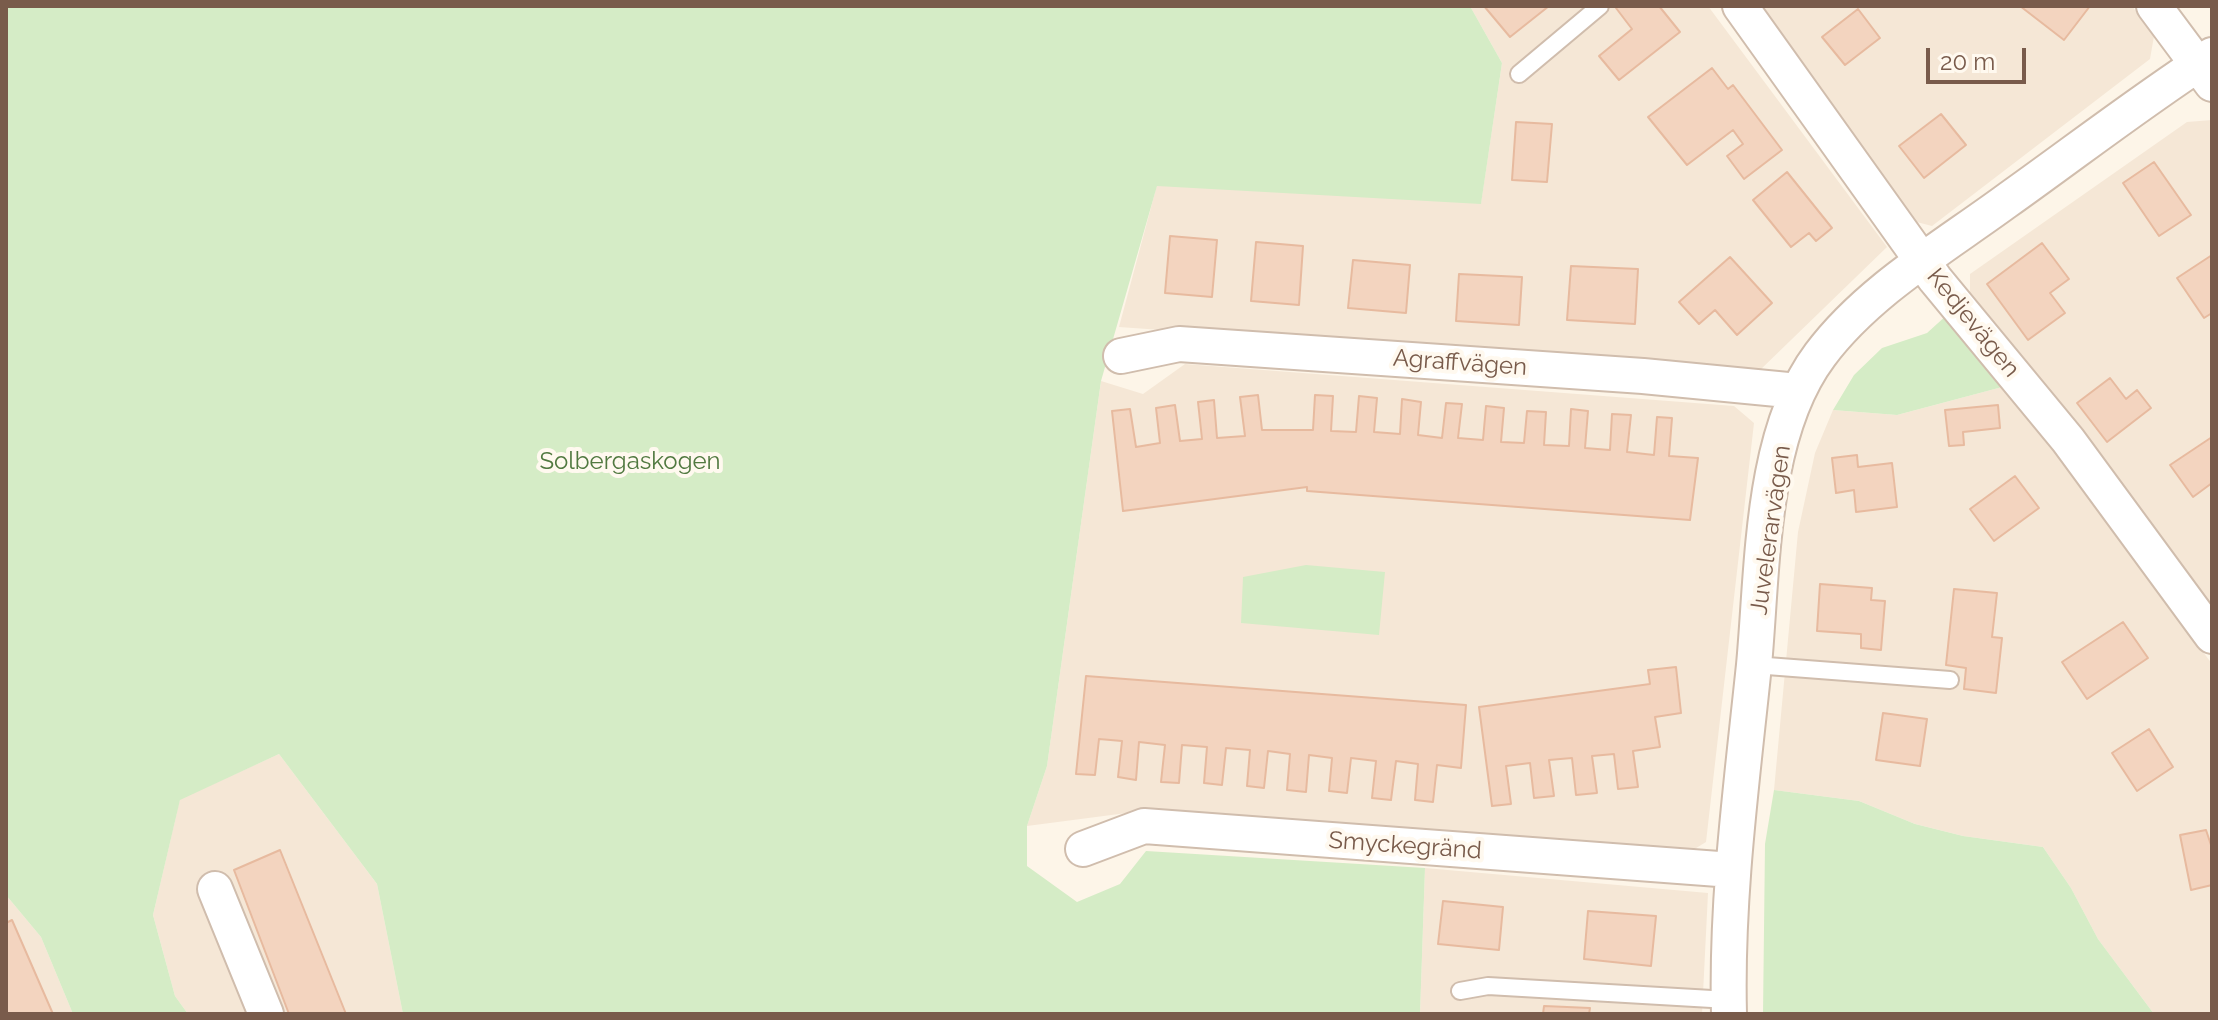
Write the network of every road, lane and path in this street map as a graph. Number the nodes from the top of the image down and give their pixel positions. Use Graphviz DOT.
graph roads {
  1 [pos="1600,6"];
  2 [pos="1740,6"];
  3 [pos="2154,6"];
  4 [pos="2207,68"];
  5 [pos="1519,74"];
  6 [pos="1924,261"];
  7 [pos="1121,356"];
  8 [pos="1798,391"];
  9 [pos="2212,636"];
  10 [pos="1754,665"];
  11 [pos="1950,680"];
  12 [pos="1083,849"];
  13 [pos="1732,870"];
  14 [pos="215,889"];
  15 [pos="1460,991"];
  16 [pos="1729,1007"];
  17 [pos="266,1014"];
  1 -- 5 [label="lane"];
  2 -- 6 [label="street, Kedjevägen"];
  3 -- 4 [label="street"];
  4 -- 6 [label="street, Juvelerarvägen"];
  6 -- 8 [label="street, Juvelerarvägen"];
  6 -- 9 [label="street, Kedjevägen"];
  7 -- 8 [label="street, Agraffvägen"];
  8 -- 10 [label="street, Juvelerarvägen"];
  10 -- 11 [label="lane"];
  10 -- 13 [label="street, Juvelerarvägen"];
  12 -- 13 [label="street, Smyckegränd"];
  13 -- 16 [label="street, Juvelerarvägen"];
  14 -- 17 [label="street"];
  15 -- 16 [label="lane"];
}
